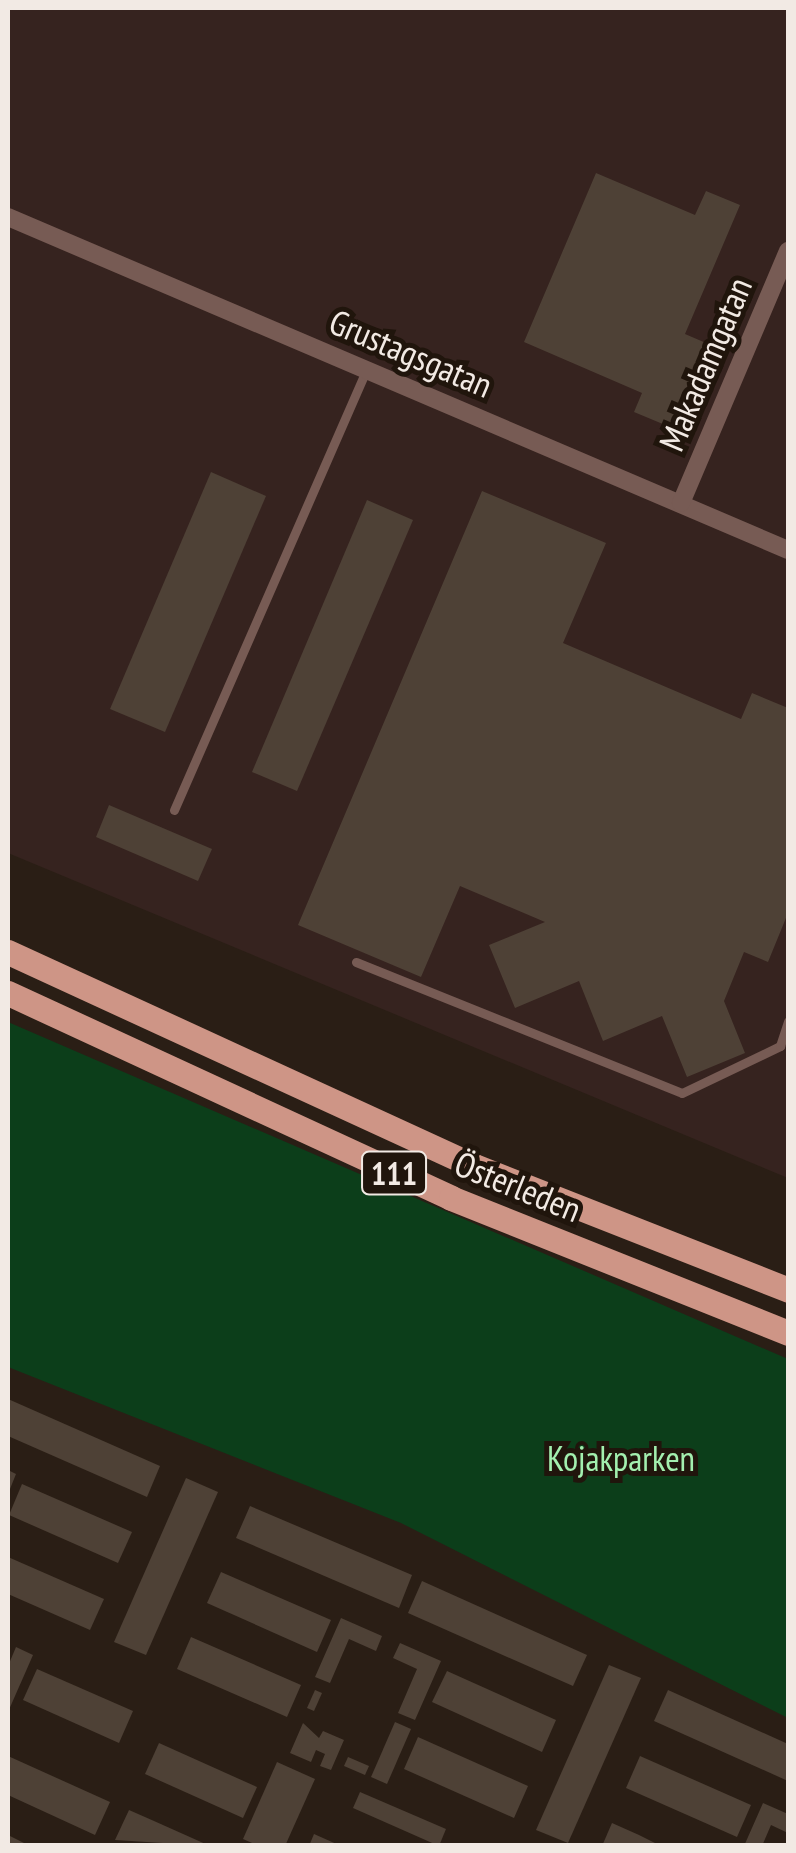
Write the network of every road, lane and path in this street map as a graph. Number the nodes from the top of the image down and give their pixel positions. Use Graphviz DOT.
graph roads {
  1 [pos="8,217"];
  2 [pos="788,252"];
  3 [pos="367,370"];
  4 [pos="681,503"];
  5 [pos="788,550"];
  6 [pos="174,810"];
  7 [pos="8,952"];
  8 [pos="356,962"];
  9 [pos="8,993"];
  10 [pos="788,1021"];
  11 [pos="788,1290"];
  12 [pos="788,1333"];
  1 -- 3 [label="street, Grustagsgatan"];
  2 -- 4 [label="street, Makadamgatan"];
  3 -- 4 [label="street, Grustagsgatan"];
  3 -- 6 [label="lane"];
  4 -- 5 [label="street, Grustagsgatan"];
  7 -- 11 [label="main road, Österleden / 111"];
  8 -- 10 [label="lane"];
  9 -- 12 [label="main road, Österleden / 111"];
}
